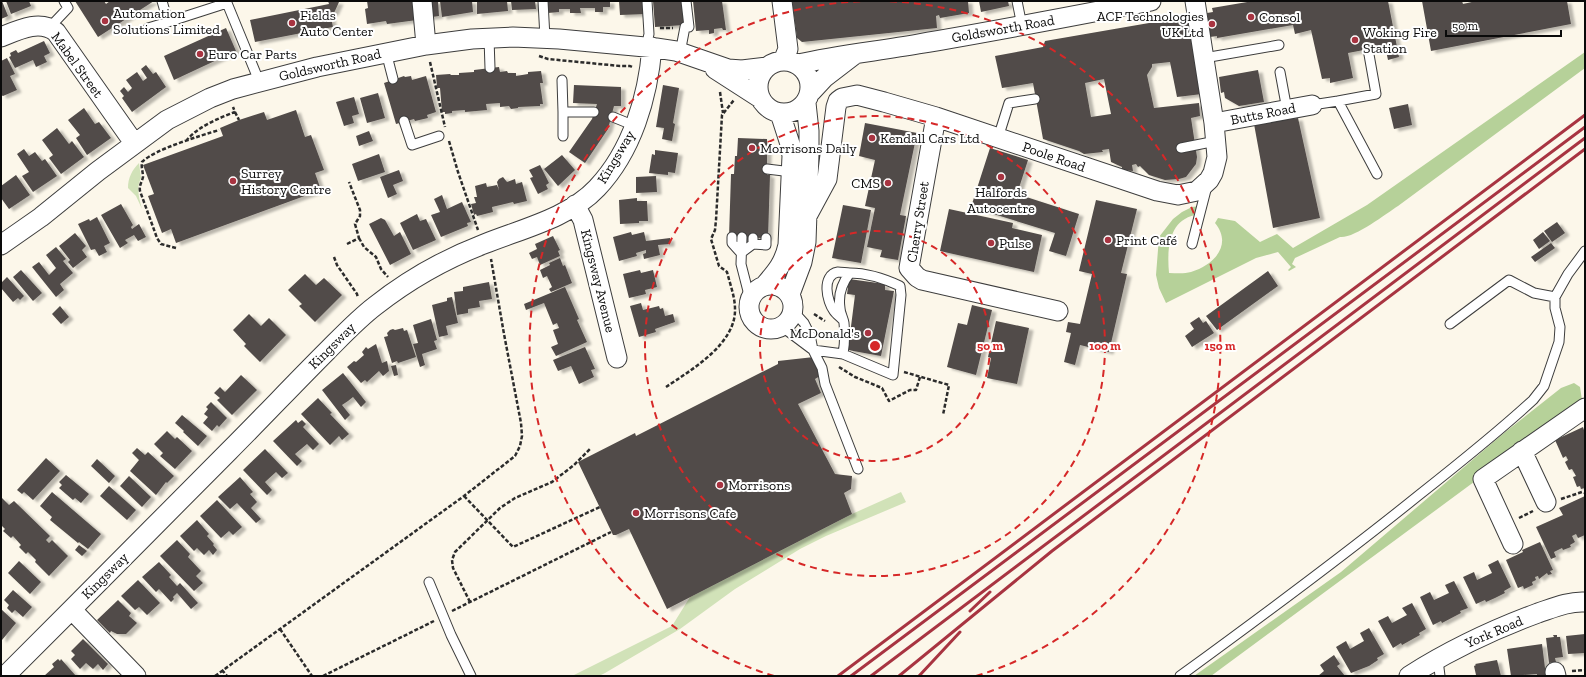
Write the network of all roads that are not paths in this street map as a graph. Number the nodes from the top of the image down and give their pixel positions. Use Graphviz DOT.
graph roads {
  1 [pos="64,1"];
  2 [pos="162,1"];
  3 [pos="422,1"];
  4 [pos="542,1"];
  5 [pos="647,1"];
  6 [pos="686,1"];
  7 [pos="782,1"];
  8 [pos="1017,1"];
  9 [pos="1151,1"];
  10 [pos="1194,1"];
  11 [pos="230,2"];
  12 [pos="168,22"];
  13 [pos="1022,26"];
  14 [pos="50,28"];
  15 [pos="148,28"];
  16 [pos="1,37"];
  17 [pos="489,38"];
  18 [pos="545,38"];
  19 [pos="1279,46"];
  20 [pos="649,47"];
  21 [pos="1368,50"];
  22 [pos="386,52"];
  23 [pos="427,52"];
  24 [pos="680,53"];
  25 [pos="855,54"];
  26 [pos="1204,58"];
  27 [pos="705,62"];
  28 [pos="783,64"];
  29 [pos="490,68"];
  30 [pos="1280,72"];
  31 [pos="393,79"];
  32 [pos="562,80"];
  33 [pos="259,81"];
  34 [pos="808,97"];
  35 [pos="760,98"];
  36 [pos="1035,99"];
  37 [pos="1338,101"];
  38 [pos="1312,105"];
  39 [pos="1287,110"];
  40 [pos="563,112"];
  41 [pos="594,112"];
  42 [pos="780,113"];
  43 [pos="613,117"];
  44 [pos="936,117"];
  45 [pos="404,121"];
  46 [pos="635,126"];
  47 [pos="1215,132"];
  48 [pos="439,136"];
  49 [pos="563,136"];
  50 [pos="998,138"];
  51 [pos="134,143"];
  52 [pos="1181,148"];
  53 [pos="769,171"];
  54 [pos="792,172"];
  55 [pos="1377,174"];
  56 [pos="1209,180"];
  57 [pos="575,205"];
  58 [pos="807,216"];
  59 [pos="732,237"];
  60 [pos="742,237"];
  61 [pos="766,238"];
  62 [pos="1192,244"];
  63 [pos="1,245"];
  64 [pos="1585,250"];
  65 [pos="741,253"];
  66 [pos="850,273"];
  67 [pos="765,285"];
  68 [pos="1556,297"];
  69 [pos="750,299"];
  70 [pos="791,303"];
  71 [pos="1058,310"];
  72 [pos="844,321"];
  73 [pos="1450,324"];
  74 [pos="781,326"];
  75 [pos="813,350"];
  76 [pos="843,354"];
  77 [pos="617,358"];
  78 [pos="1585,408"];
  79 [pos="1522,451"];
  80 [pos="858,469"];
  81 [pos="1547,503"];
  82 [pos="1513,544"];
  83 [pos="429,582"];
  84 [pos="1585,602"];
  85 [pos="72,610"];
  86 [pos="1438,668"];
  87 [pos="5,676"];
  88 [pos="136,676"];
  89 [pos="472,676"];
  90 [pos="1180,676"];
  91 [pos="1409,676"];
  1 -- 14 [label="lane"];
  2 -- 12 [label="lane"];
  3 -- 23 [label="street"];
  4 -- 18 [label="lane"];
  5 -- 20 [label="lane"];
  6 -- 24 [label="lane"];
  7 -- 28 [label="street"];
  8 -- 13 [label="lane"];
  9 -- 13 [label="street, Goldsworth Road"];
  10 -- 26 [label="street"];
  11 -- 12 [label="lane"];
  11 -- 33 [label="lane"];
  12 -- 15 [label="lane"];
  13 -- 25 [label="street, Goldsworth Road"];
  14 -- 16 [label="street, Mabel Street"];
  14 -- 51 [label="street, Mabel Street"];
  17 -- 18 [label="street, Goldsworth Road"];
  17 -- 23 [label="street, Goldsworth Road"];
  17 -- 29 [label="lane"];
  18 -- 20 [label="street, Goldsworth Road"];
  19 -- 26 [label="lane"];
  20 -- 24 [label="street, Goldsworth Road"];
  20 -- 46 [label="street, Kingsway"];
  21 -- 37 [label="lane"];
  22 -- 23 [label="street, Goldsworth Road"];
  22 -- 31 [label="lane"];
  22 -- 33 [label="street, Goldsworth Road"];
  24 -- 27 [label="street, Goldsworth Road"];
  25 -- 28 [label="street, Goldsworth Road"];
  25 -- 34 [label="street, Goldsworth Road"];
  26 -- 47 [label="street"];
  27 -- 28 [label="street, Goldsworth Road"];
  27 -- 35 [label="street, Goldsworth Road"];
  28 -- 34 [label="street"];
  28 -- 35 [label="street"];
  30 -- 39 [label="lane"];
  32 -- 40 [label="lane"];
  33 -- 51 [label="street, Goldsworth Road"];
  34 -- 42 [label="street"];
  34 -- 58 [label="street"];
  35 -- 42 [label="street"];
  36 -- 50 [label="lane"];
  37 -- 38 [label="lane"];
  37 -- 55 [label="lane"];
  38 -- 39 [label="street, Butts Road"];
  39 -- 47 [label="street, Butts Road"];
  40 -- 41 [label="lane"];
  40 -- 49 [label="lane"];
  42 -- 54 [label="street"];
  43 -- 46 [label="lane"];
  44 -- 50 [label="street, Poole Road"];
  44 -- 58 [label="street, Poole Road"];
  44 -- 71 [label="street, Cherry Street"];
  45 -- 48 [label="lane"];
  46 -- 57 [label="street, Kingsway"];
  47 -- 52 [label="lane"];
  47 -- 56 [label="street"];
  50 -- 56 [label="street, Poole Road"];
  51 -- 63 [label="street, Goldsworth Road"];
  53 -- 54 [label="lane"];
  54 -- 67 [label="street"];
  56 -- 62 [label="lane"];
  57 -- 77 [label="street, Kingsway Avenue"];
  57 -- 85 [label="street, Kingsway"];
  58 -- 70 [label="street"];
  59 -- 65 [label="lane"];
  60 -- 65 [label="lane"];
  61 -- 65 [label="lane"];
  64 -- 68 [label="lane"];
  65 -- 69 [label="lane"];
  66 -- 72 [label="lane"];
  66 -- 72 [label="lane"];
  66 -- 76 [label="lane"];
  67 -- 69 [label="street"];
  67 -- 70 [label="street"];
  68 -- 73 [label="lane"];
  68 -- 90 [label="lane"];
  69 -- 74 [label="street"];
  70 -- 74 [label="street"];
  70 -- 75 [label="lane"];
  72 -- 76 [label="lane"];
  74 -- 75 [label="lane"];
  75 -- 76 [label="lane"];
  75 -- 80 [label="lane"];
  78 -- 79 [label="street"];
  79 -- 81 [label="street"];
  79 -- 82 [label="street"];
  83 -- 89 [label="lane"];
  84 -- 86 [label="street, York Road"];
  85 -- 87 [label="street, Kingsway"];
  85 -- 88 [label="street"];
  86 -- 91 [label="street, York Road"];
}
